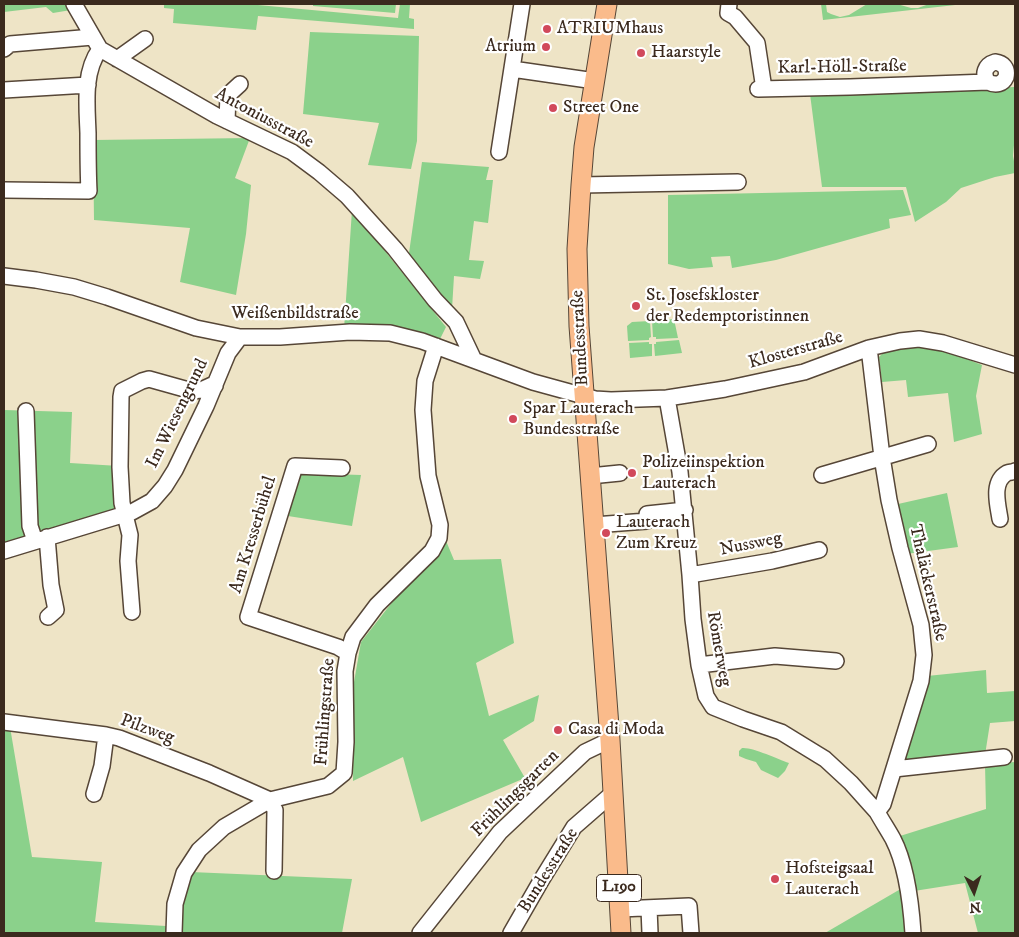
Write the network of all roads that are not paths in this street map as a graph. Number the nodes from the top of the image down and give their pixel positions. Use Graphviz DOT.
graph roads {
  1 [pos="74,4"];
  2 [pos="522,4"];
  3 [pos="607,4"];
  4 [pos="729,4"];
  5 [pos="145,39"];
  6 [pos="97,43"];
  7 [pos="4,49"];
  8 [pos="117,59"];
  9 [pos="512,69"];
  10 [pos="595,81"];
  11 [pos="988,82"];
  12 [pos="240,84"];
  13 [pos="88,85"];
  14 [pos="4,90"];
  15 [pos="227,121"];
  16 [pos="499,152"];
  17 [pos="738,182"];
  18 [pos="581,185"];
  19 [pos="4,190"];
  20 [pos="4,276"];
  21 [pos="240,338"];
  22 [pos="436,346"];
  23 [pos="869,348"];
  24 [pos="474,360"];
  25 [pos="1015,365"];
  26 [pos="215,386"];
  27 [pos="584,395"];
  28 [pos="667,398"];
  29 [pos="26,411"];
  30 [pos="928,444"];
  31 [pos="882,457"];
  32 [pos="342,468"];
  33 [pos="1015,471"];
  34 [pos="620,473"];
  35 [pos="822,475"];
  36 [pos="590,476"];
  37 [pos="685,510"];
  38 [pos="124,514"];
  39 [pos="1000,520"];
  40 [pos="594,525"];
  41 [pos="41,539"];
  42 [pos="819,550"];
  43 [pos="4,551"];
  44 [pos="690,575"];
  45 [pos="132,612"];
  46 [pos="48,618"];
  47 [pos="348,653"];
  48 [pos="836,661"];
  49 [pos="699,665"];
  50 [pos="4,722"];
  51 [pos="106,735"];
  52 [pos="610,740"];
  53 [pos="1004,757"];
  54 [pos="894,768"];
  55 [pos="613,793"];
  56 [pos="94,794"];
  57 [pos="270,800"];
  58 [pos="877,812"];
  59 [pos="274,871"];
  60 [pos="649,908"];
  61 [pos="620,909"];
  62 [pos="174,933"];
  63 [pos="420,933"];
  64 [pos="511,933"];
  65 [pos="621,933"];
  66 [pos="650,933"];
  67 [pos="691,933"];
  68 [pos="914,933"];
  1 -- 6 [label="street, Antoniusstraße"];
  2 -- 9 [label="street"];
  3 -- 10 [label="main road, Bundesstraße / L190"];
  4 -- 11 [label="street, Karl-Höll-Straße"];
  5 -- 8 [label="street"];
  6 -- 7 [label="street"];
  6 -- 8 [label="street, Antoniusstraße"];
  6 -- 13 [label="street"];
  8 -- 15 [label="street, Antoniusstraße"];
  9 -- 10 [label="street"];
  9 -- 16 [label="street"];
  10 -- 18 [label="main road, Bundesstraße / L190"];
  12 -- 15 [label="street"];
  13 -- 14 [label="street"];
  13 -- 19 [label="street"];
  15 -- 24 [label="street, Antoniusstraße"];
  17 -- 18 [label="street"];
  18 -- 27 [label="main road, Bundesstraße / L190"];
  20 -- 21 [label="street, Weißenbildstraße"];
  21 -- 22 [label="street, Weißenbildstraße"];
  21 -- 26 [label="street, Im Wiesengrund"];
  22 -- 24 [label="street, Weißenbildstraße"];
  22 -- 47 [label="street, Frühlingstraße"];
  23 -- 25 [label="street, Klosterstraße"];
  23 -- 28 [label="street, Klosterstraße"];
  23 -- 31 [label="street, Thaläckerstraße"];
  24 -- 27 [label="street, Weißenbildstraße"];
  26 -- 38 [label="street, Im Wiesengrund"];
  26 -- 38 [label="street"];
  27 -- 28 [label="street, Klosterstraße"];
  27 -- 36 [label="main road, Bundesstraße / L190"];
  28 -- 37 [label="street, Römerweg"];
  29 -- 41 [label="street"];
  30 -- 31 [label="street"];
  31 -- 35 [label="street"];
  31 -- 54 [label="street, Thaläckerstraße"];
  32 -- 47 [label="street, Am Kresserbühel"];
  33 -- 39 [label="street"];
  34 -- 36 [label="street"];
  36 -- 40 [label="main road, Bundesstraße / L190"];
  37 -- 40 [label="street"];
  37 -- 44 [label="street, Römerweg"];
  38 -- 41 [label="street, Im Wiesengrund"];
  38 -- 45 [label="street"];
  40 -- 52 [label="main road, Bundesstraße / L190"];
  41 -- 43 [label="street, Im Wiesengrund"];
  41 -- 46 [label="street"];
  42 -- 44 [label="street, Nussweg"];
  44 -- 49 [label="street, Römerweg"];
  47 -- 57 [label="street, Frühlingstraße"];
  48 -- 49 [label="street"];
  49 -- 58 [label="street, Römerweg"];
  50 -- 51 [label="street, Pilzweg"];
  51 -- 56 [label="street"];
  51 -- 57 [label="street, Pilzweg"];
  52 -- 55 [label="main road, Bundesstraße / L190"];
  52 -- 63 [label="street, Frühlingsgarten"];
  53 -- 54 [label="street"];
  54 -- 58 [label="street, Thaläckerstraße"];
  55 -- 61 [label="main road, Bundesstraße / L190"];
  55 -- 64 [label="street, Bundesstraße"];
  57 -- 59 [label="street"];
  57 -- 62 [label="street, Frühlingstraße"];
  58 -- 68 [label="street"];
  60 -- 61 [label="street"];
  60 -- 66 [label="street"];
  60 -- 67 [label="street"];
  61 -- 65 [label="main road, Bundesstraße / L190"];
}
